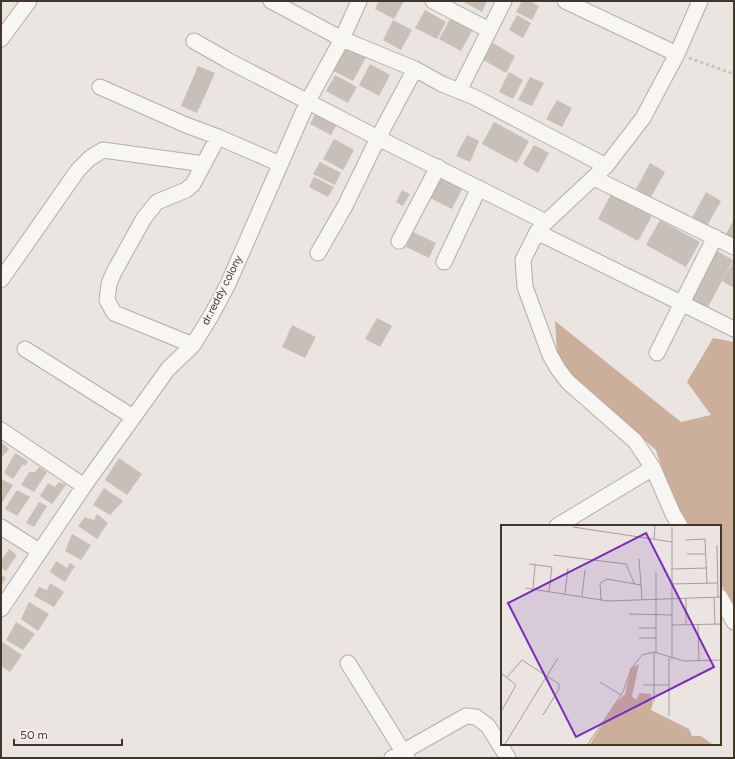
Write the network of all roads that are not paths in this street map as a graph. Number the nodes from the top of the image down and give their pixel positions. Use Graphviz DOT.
graph roads {
  1 [pos="29,1"];
  2 [pos="359,1"];
  3 [pos="433,1"];
  4 [pos="504,1"];
  5 [pos="565,1"];
  6 [pos="700,1"];
  7 [pos="277,2"];
  8 [pos="489,30"];
  9 [pos="1,39"];
  10 [pos="342,39"];
  11 [pos="194,41"];
  12 [pos="677,54"];
  13 [pos="415,69"];
  14 [pos="100,87"];
  15 [pos="459,91"];
  16 [pos="308,101"];
  17 [pos="218,137"];
  18 [pos="378,138"];
  19 [pos="204,164"];
  20 [pos="280,164"];
  21 [pos="606,166"];
  22 [pos="438,167"];
  23 [pos="594,178"];
  24 [pos="479,188"];
  25 [pos="541,227"];
  26 [pos="715,237"];
  27 [pos="399,241"];
  28 [pos="734,246"];
  29 [pos="318,253"];
  30 [pos="444,262"];
  31 [pos="1,280"];
  32 [pos="682,303"];
  33 [pos="734,329"];
  34 [pos="192,345"];
  35 [pos="25,349"];
  36 [pos="657,353"];
  37 [pos="133,417"];
  38 [pos="1,430"];
  39 [pos="653,468"];
  40 [pos="84,486"];
  41 [pos="558,525"];
  42 [pos="679,525"];
  43 [pos="1,527"];
  44 [pos="39,552"];
  45 [pos="721,599"];
  46 [pos="1,609"];
  47 [pos="734,622"];
  48 [pos="348,663"];
  49 [pos="401,756"];
  50 [pos="508,758"];
  1 -- 9 [label="street"];
  2 -- 10 [label="street, dr.reddy colony"];
  3 -- 8 [label="street"];
  4 -- 8 [label="street"];
  5 -- 12 [label="street"];
  6 -- 12 [label="street"];
  7 -- 10 [label="street"];
  8 -- 15 [label="street"];
  10 -- 13 [label="street"];
  10 -- 16 [label="street, dr.reddy colony"];
  11 -- 16 [label="street"];
  12 -- 21 [label="street"];
  13 -- 15 [label="street"];
  13 -- 18 [label="street"];
  14 -- 17 [label="street"];
  15 -- 21 [label="street"];
  16 -- 18 [label="street"];
  16 -- 20 [label="street, dr.reddy colony"];
  17 -- 19 [label="street"];
  17 -- 20 [label="street"];
  18 -- 22 [label="street"];
  18 -- 29 [label="street"];
  19 -- 31 [label="street"];
  19 -- 34 [label="street"];
  20 -- 34 [label="street, dr.reddy colony"];
  21 -- 23 [label="street"];
  22 -- 24 [label="street"];
  22 -- 27 [label="street"];
  23 -- 25 [label="street"];
  23 -- 26 [label="street"];
  24 -- 25 [label="street"];
  24 -- 30 [label="street"];
  25 -- 32 [label="street"];
  25 -- 39 [label="street"];
  26 -- 28 [label="street"];
  26 -- 32 [label="street"];
  32 -- 33 [label="street"];
  32 -- 36 [label="street"];
  34 -- 37 [label="street, dr.reddy colony"];
  35 -- 37 [label="street"];
  37 -- 40 [label="street, dr.reddy colony"];
  38 -- 40 [label="street"];
  39 -- 41 [label="street"];
  39 -- 42 [label="street"];
  40 -- 44 [label="street, dr.reddy colony"];
  43 -- 44 [label="street"];
  44 -- 46 [label="street, dr.reddy colony"];
  45 -- 47 [label="street"];
  48 -- 49 [label="street"];
  49 -- 50 [label="street"];
}
